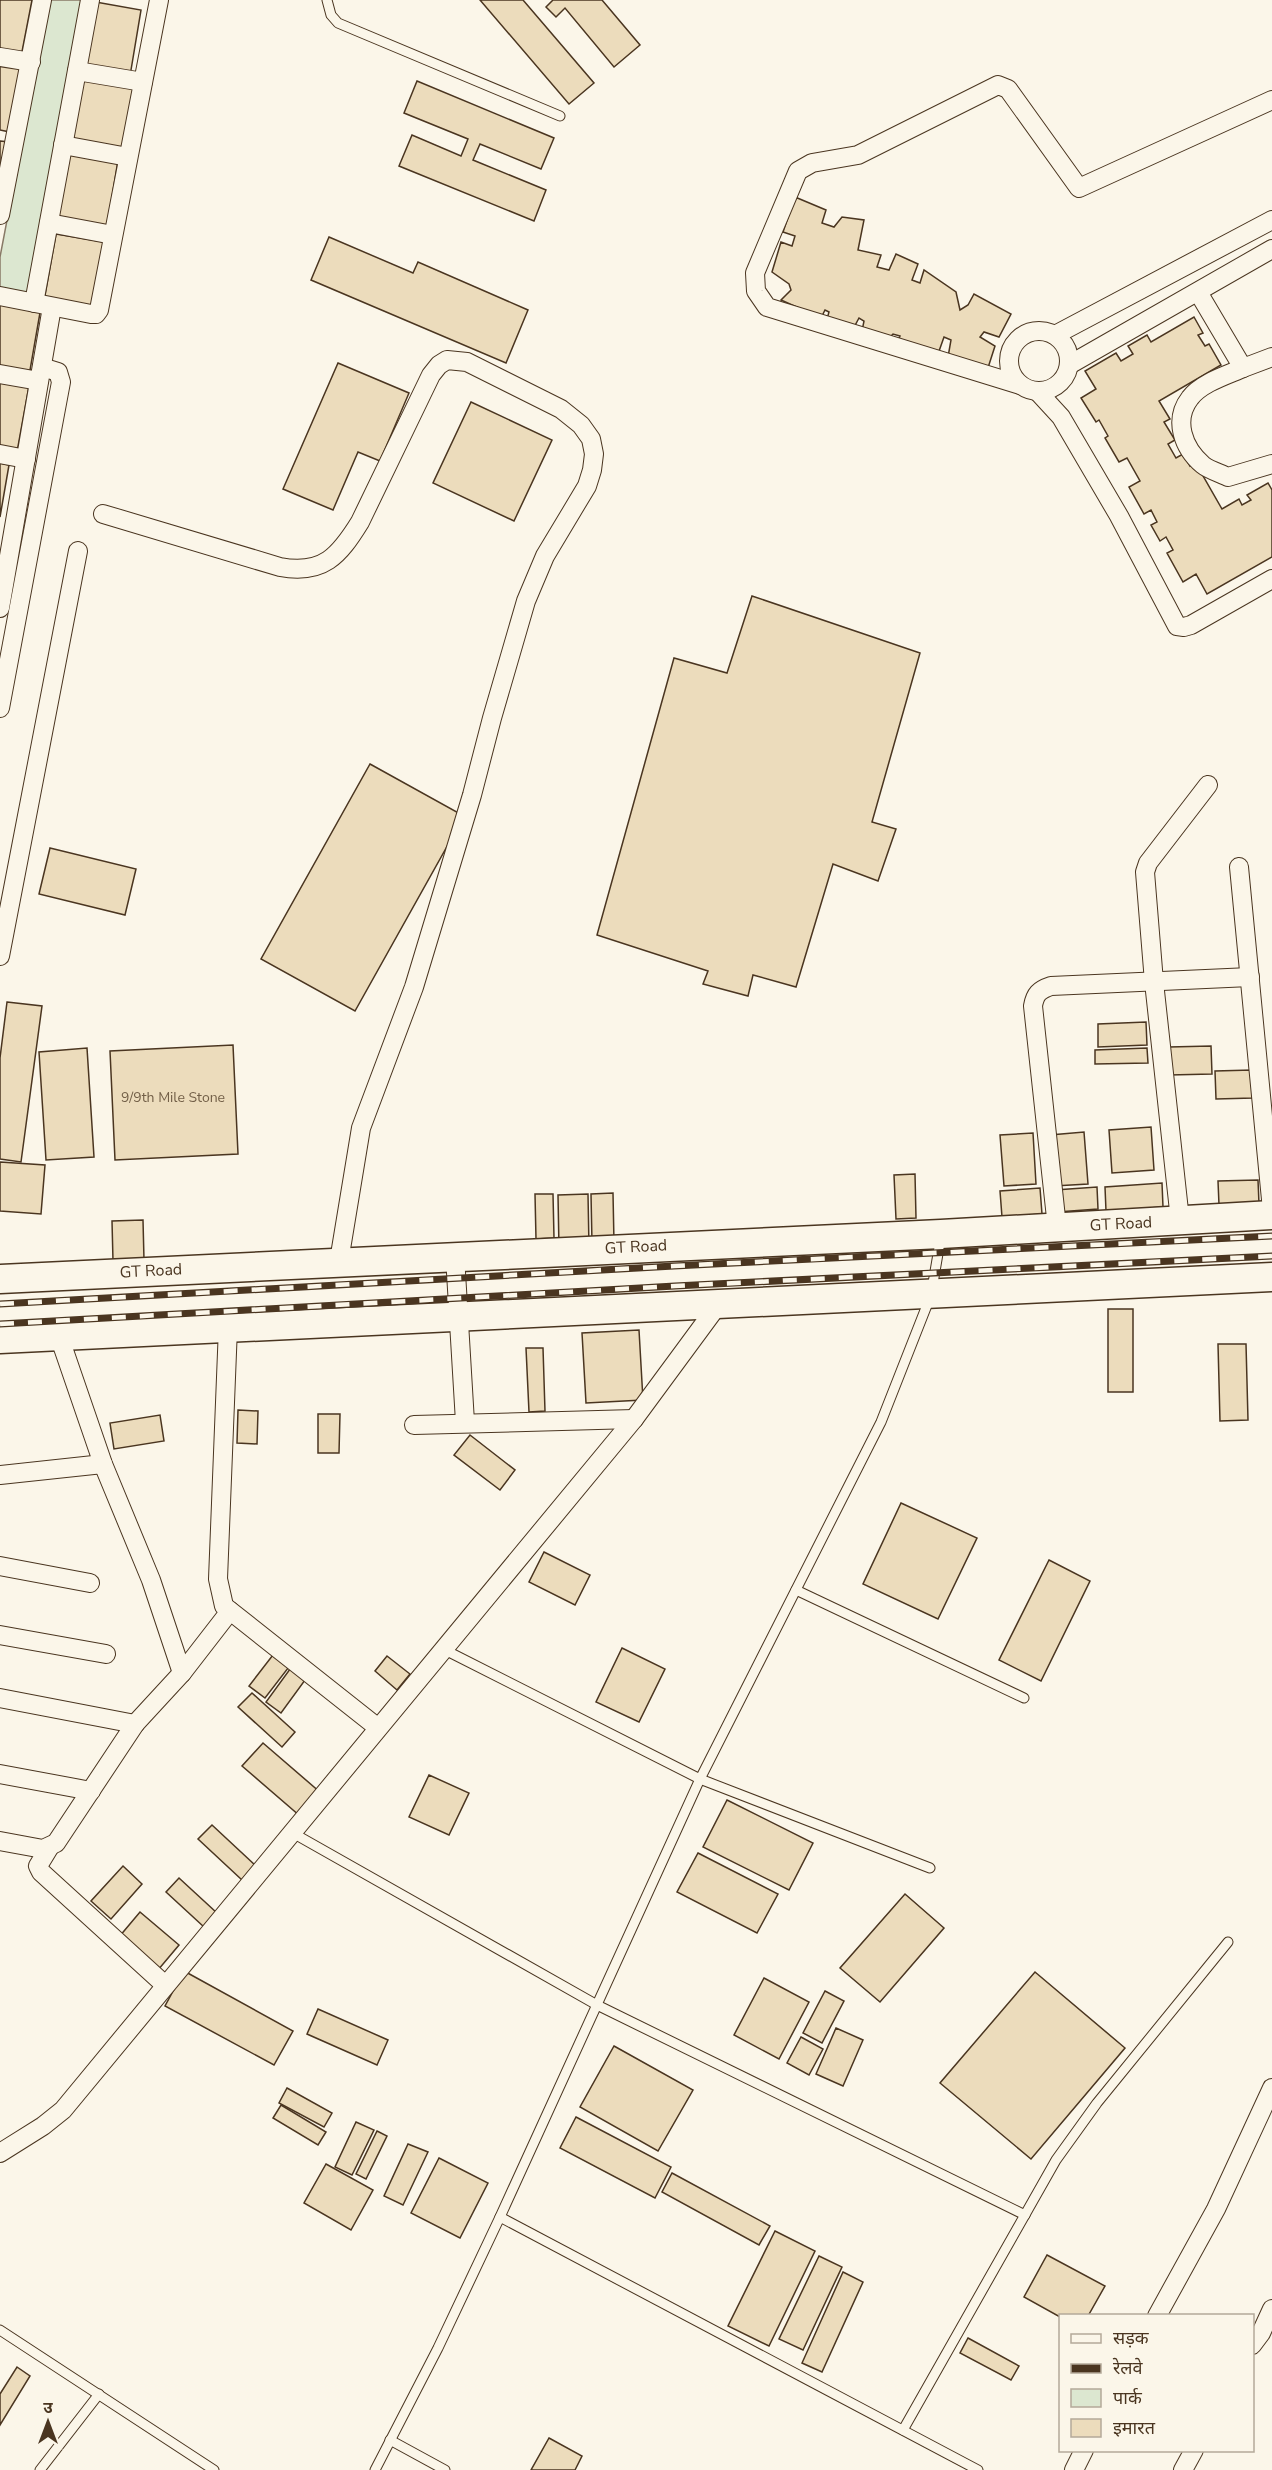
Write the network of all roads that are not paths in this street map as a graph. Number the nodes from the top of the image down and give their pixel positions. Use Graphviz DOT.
graph roads {
  1 [pos="42,0"];
  2 [pos="90,0"];
  3 [pos="159,0"];
  4 [pos="327,0"];
  5 [pos="0,57"];
  6 [pos="31,62"];
  7 [pos="76,71"];
  8 [pos="143,82"];
  9 [pos="1272,100"];
  10 [pos="560,116"];
  11 [pos="8,134"];
  12 [pos="63,145"];
  13 [pos="128,157"];
  14 [pos="0,214"];
  15 [pos="1272,220"];
  16 [pos="49,223"];
  17 [pos="113,235"];
  18 [pos="1272,249"];
  19 [pos="1198,292"];
  20 [pos="0,296"];
  21 [pos="34,303"];
  22 [pos="52,307"];
  23 [pos="1055,335"];
  24 [pos="1272,357"];
  25 [pos="1070,365"];
  26 [pos="1243,368"];
  27 [pos="0,374"];
  28 [pos="41,374"];
  29 [pos="1020,385"];
  30 [pos="1038,392"];
  31 [pos="0,454"];
  32 [pos="26,459"];
  33 [pos="1272,464"];
  34 [pos="102,514"];
  35 [pos="6,534"];
  36 [pos="78,551"];
  37 [pos="1272,579"];
  38 [pos="0,608"];
  39 [pos="0,708"];
  40 [pos="1208,784"];
  41 [pos="1239,867"];
  42 [pos="0,956"];
  43 [pos="1250,977"];
  44 [pos="1154,982"];
  45 [pos="1272,1210"];
  46 [pos="1272,1215"];
  47 [pos="1180,1220"];
  48 [pos="1057,1227"];
  49 [pos="941,1234"];
  50 [pos="454,1256"];
  51 [pos="339,1261"];
  52 [pos="1272,1277"];
  53 [pos="0,1279"];
  54 [pos="931,1295"];
  55 [pos="718,1305"];
  56 [pos="459,1316"];
  57 [pos="228,1327"];
  58 [pos="58,1336"];
  59 [pos="0,1339"];
  60 [pos="633,1419"];
  61 [pos="465,1422"];
  62 [pos="414,1425"];
  63 [pos="103,1464"];
  64 [pos="0,1475"];
  65 [pos="0,1566"];
  66 [pos="90,1582"];
  67 [pos="796,1590"];
  68 [pos="230,1611"];
  69 [pos="0,1635"];
  70 [pos="445,1650"];
  71 [pos="106,1654"];
  72 [pos="182,1673"];
  73 [pos="0,1698"];
  74 [pos="1024,1698"];
  75 [pos="135,1724"];
  76 [pos="377,1727"];
  77 [pos="0,1774"];
  78 [pos="700,1779"];
  79 [pos="91,1791"];
  80 [pos="291,1832"];
  81 [pos="0,1841"];
  82 [pos="49,1848"];
  83 [pos="930,1868"];
  84 [pos="1228,1942"];
  85 [pos="165,1985"];
  86 [pos="597,2005"];
  87 [pos="1272,2088"];
  88 [pos="0,2153"];
  89 [pos="1025,2216"];
  90 [pos="500,2217"];
  91 [pos="1272,2309"];
  92 [pos="1158,2314"];
  93 [pos="0,2330"];
  94 [pos="1262,2338"];
  95 [pos="99,2394"];
  96 [pos="903,2430"];
  97 [pos="390,2440"];
  98 [pos="1083,2452"];
  99 [pos="1193,2452"];
  100 [pos="40,2470"];
  101 [pos="214,2470"];
  102 [pos="375,2470"];
  103 [pos="445,2470"];
  104 [pos="978,2470"];
  105 [pos="1074,2470"];
  106 [pos="1183,2470"];
  1 -- 6 [label="street"];
  2 -- 7 [label="street"];
  3 -- 8 [label="street"];
  4 -- 10 [label="lane"];
  5 -- 6 [label="street"];
  6 -- 11 [label="street"];
  7 -- 8 [label="street"];
  7 -- 12 [label="street"];
  8 -- 13 [label="street"];
  9 -- 29 [label="street"];
  11 -- 14 [label="street"];
  12 -- 13 [label="street"];
  12 -- 16 [label="street"];
  13 -- 17 [label="street"];
  15 -- 23 [label="street"];
  16 -- 17 [label="street"];
  16 -- 21 [label="street"];
  17 -- 22 [label="street"];
  18 -- 19 [label="street"];
  19 -- 25 [label="street"];
  19 -- 26 [label="street"];
  20 -- 21 [label="street"];
  21 -- 22 [label="street"];
  22 -- 28 [label="street"];
  23 -- 25 [label="street"];
  23 -- 29 [label="street"];
  24 -- 26 [label="street"];
  25 -- 30 [label="street"];
  26 -- 33 [label="street"];
  27 -- 28 [label="street"];
  28 -- 32 [label="street"];
  28 -- 39 [label="street"];
  29 -- 30 [label="street"];
  30 -- 37 [label="street"];
  31 -- 32 [label="street"];
  32 -- 35 [label="street"];
  34 -- 51 [label="street"];
  35 -- 38 [label="street"];
  36 -- 42 [label="street"];
  40 -- 44 [label="street"];
  41 -- 43 [label="street"];
  43 -- 44 [label="street"];
  43 -- 45 [label="street"];
  44 -- 47 [label="street"];
  44 -- 48 [label="street"];
  46 -- 47 [label="highway, GT Road"];
  47 -- 48 [label="highway, GT Road"];
  48 -- 49 [label="highway, GT Road"];
  49 -- 50 [label="highway, GT Road"];
  49 -- 54 [label="lane"];
  50 -- 51 [label="highway, GT Road"];
  50 -- 56 [label="street"];
  51 -- 53 [label="highway, GT Road"];
  52 -- 54 [label="highway"];
  54 -- 55 [label="highway"];
  54 -- 67 [label="lane"];
  55 -- 56 [label="highway"];
  55 -- 60 [label="street"];
  56 -- 57 [label="highway"];
  56 -- 61 [label="street"];
  57 -- 58 [label="highway"];
  57 -- 68 [label="street"];
  58 -- 59 [label="highway"];
  58 -- 63 [label="street"];
  60 -- 61 [label="street"];
  60 -- 70 [label="street"];
  61 -- 62 [label="street"];
  63 -- 64 [label="street"];
  63 -- 72 [label="street"];
  65 -- 66 [label="street"];
  67 -- 74 [label="lane"];
  67 -- 78 [label="lane"];
  68 -- 72 [label="street"];
  68 -- 76 [label="street"];
  69 -- 71 [label="street"];
  70 -- 76 [label="street"];
  70 -- 78 [label="lane"];
  72 -- 75 [label="street"];
  73 -- 75 [label="street"];
  75 -- 79 [label="street"];
  76 -- 80 [label="street"];
  77 -- 79 [label="street"];
  78 -- 83 [label="lane"];
  78 -- 86 [label="lane"];
  79 -- 82 [label="street"];
  80 -- 85 [label="street"];
  80 -- 86 [label="lane"];
  81 -- 82 [label="street"];
  82 -- 85 [label="street"];
  84 -- 89 [label="lane"];
  85 -- 88 [label="street"];
  86 -- 89 [label="lane"];
  86 -- 90 [label="lane"];
  87 -- 92 [label="street"];
  89 -- 96 [label="lane"];
  90 -- 96 [label="lane"];
  90 -- 97 [label="lane"];
  91 -- 94 [label="street"];
  93 -- 95 [label="lane"];
  95 -- 100 [label="lane"];
  95 -- 101 [label="lane"];
  96 -- 104 [label="lane"];
  97 -- 102 [label="lane"];
  97 -- 103 [label="lane"];
  98 -- 105 [label="street"];
  99 -- 106 [label="street"];
}
